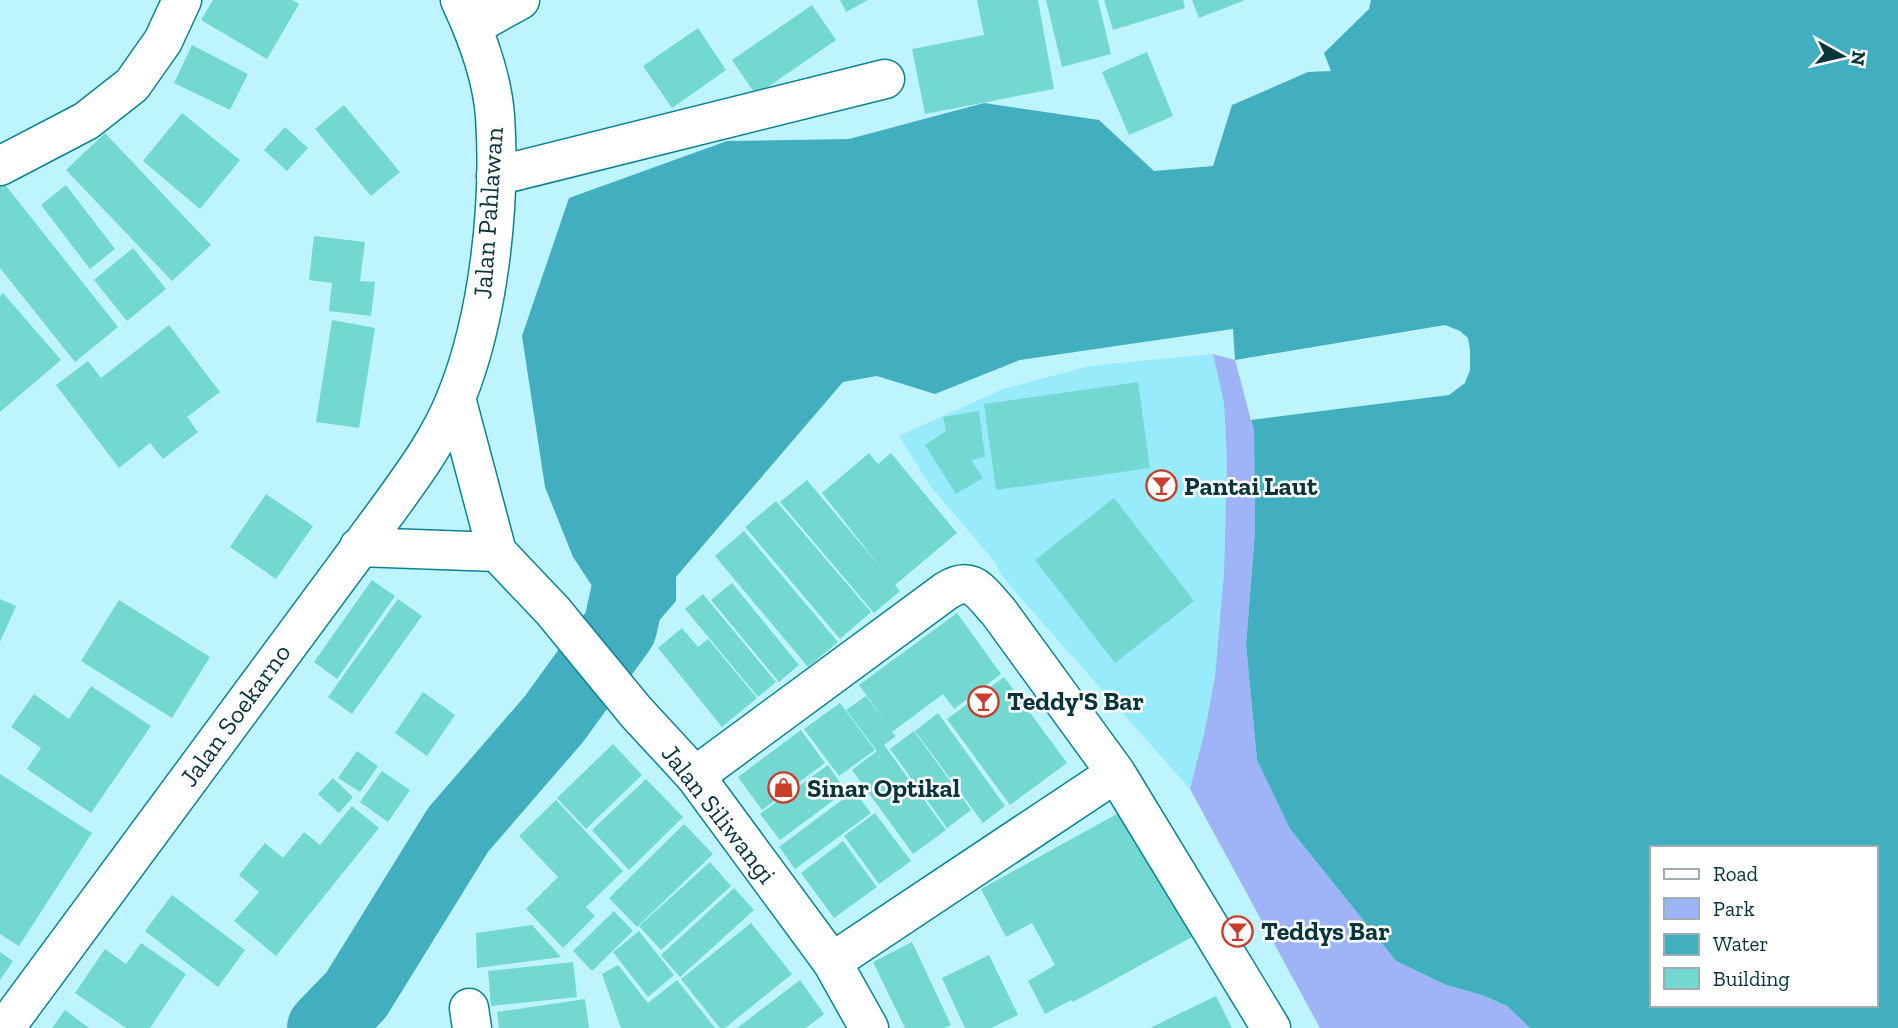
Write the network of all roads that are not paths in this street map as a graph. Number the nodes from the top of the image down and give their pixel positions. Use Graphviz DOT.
graph roads {
  1 [pos="182,0"];
  2 [pos="520,0"];
  3 [pos="466,13"];
  4 [pos="884,79"];
  5 [pos="0,166"];
  6 [pos="496,176"];
  7 [pos="456,398"];
  8 [pos="359,547"];
  9 [pos="497,552"];
  10 [pos="1116,773"];
  11 [pos="695,776"];
  12 [pos="832,962"];
  13 [pos="5,1028"];
  14 [pos="869,1028"];
  15 [pos="1271,1028"];
  1 -- 5 [label="main road"];
  2 -- 3 [label="main road"];
  3 -- 6 [label="main road, Jalan Pahlawan"];
  4 -- 6 [label="main road"];
  6 -- 7 [label="main road, Jalan Pahlawan"];
  7 -- 8 [label="main road, Jalan Soekarno"];
  7 -- 9 [label="main road"];
  8 -- 9 [label="main road"];
  8 -- 13 [label="main road, Jalan Soekarno"];
  9 -- 11 [label="main road, Jalan Siliwangi"];
  10 -- 11 [label="main road"];
  10 -- 12 [label="main road"];
  10 -- 15 [label="main road"];
  11 -- 12 [label="main road, Jalan Siliwangi"];
  12 -- 14 [label="main road, Jalan Siliwangi"];
}
